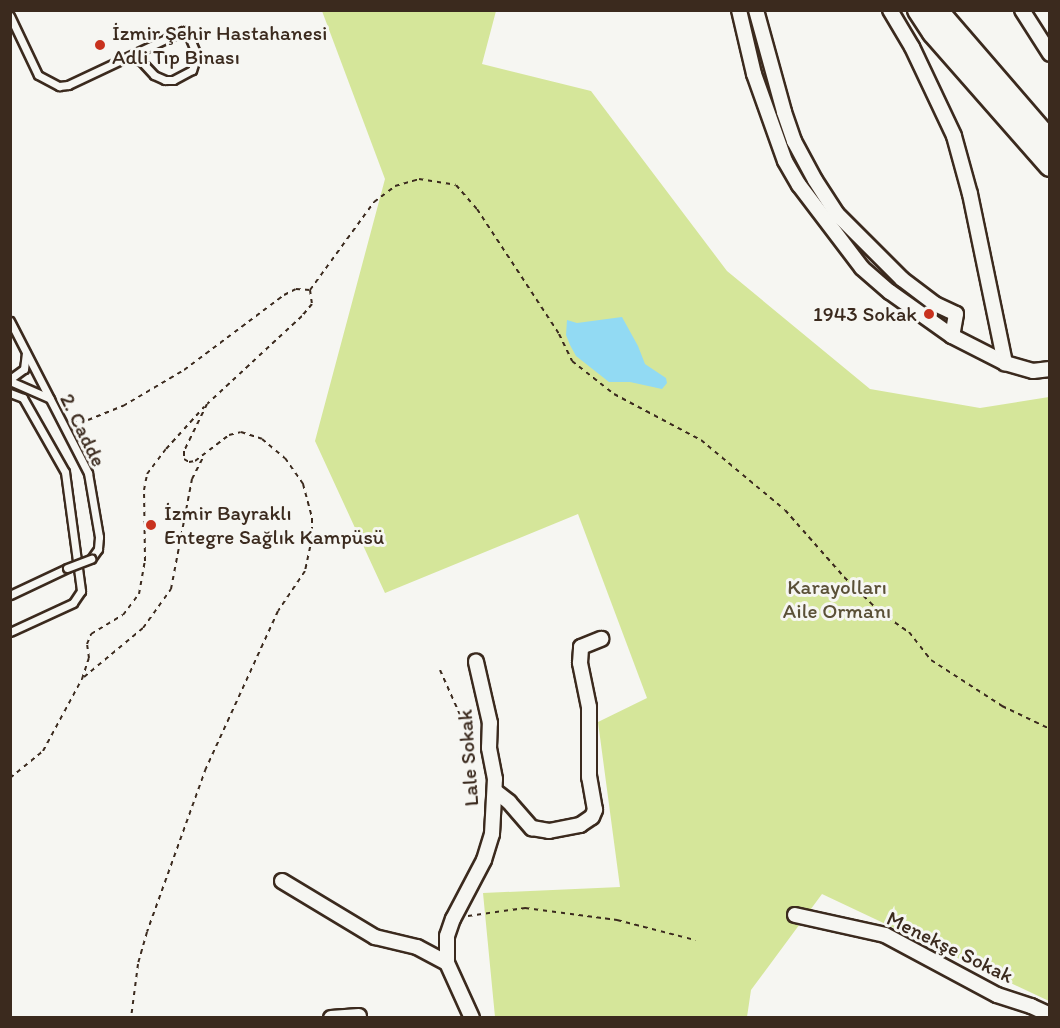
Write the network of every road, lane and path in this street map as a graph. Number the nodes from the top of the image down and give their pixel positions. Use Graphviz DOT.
graph roads {
  1 [pos="739,10"];
  2 [pos="756,10"];
  3 [pos="890,10"];
  4 [pos="918,10"];
  5 [pos="937,10"];
  6 [pos="1022,10"];
  7 [pos="10,16"];
  8 [pos="1050,54"];
  9 [pos="127,58"];
  10 [pos="1050,141"];
  11 [pos="1050,166"];
  12 [pos="310,290"];
  13 [pos="10,321"];
  14 [pos="952,336"];
  15 [pos="26,352"];
  16 [pos="1005,363"];
  17 [pos="1050,369"];
  18 [pos="10,380"];
  19 [pos="10,393"];
  20 [pos="50,399"];
  21 [pos="207,404"];
  22 [pos="61,420"];
  23 [pos="204,454"];
  24 [pos="10,595"];
  25 [pos="10,632"];
  26 [pos="601,639"];
  27 [pos="476,662"];
  28 [pos="440,670"];
  29 [pos="82,679"];
  30 [pos="1050,729"];
  31 [pos="489,748"];
  32 [pos="10,778"];
  33 [pos="495,791"];
  34 [pos="282,881"];
  35 [pos="795,915"];
  36 [pos="453,920"];
  37 [pos="695,940"];
  38 [pos="447,963"];
  39 [pos="1050,1015"];
  40 [pos="359,1016"];
  41 [pos="131,1017"];
  42 [pos="331,1017"];
  43 [pos="472,1017"];
  1 -- 14 [label="street"];
  2 -- 14 [label="street"];
  3 -- 16 [label="street"];
  4 -- 11 [label="main road"];
  5 -- 10 [label="main road"];
  6 -- 8 [label="street"];
  7 -- 9 [label="lane"];
  9 -- 9 [label="lane"];
  12 -- 21 [label="path"];
  12 -- 22 [label="path"];
  12 -- 30 [label="path"];
  13 -- 15 [label="lane, 2. Cadde"];
  14 -- 16 [label="street"];
  15 -- 18 [label="lane"];
  15 -- 20 [label="lane, 2. Cadde"];
  16 -- 17 [label="street"];
  18 -- 20 [label="lane"];
  19 -- 25 [label="lane"];
  20 -- 22 [label="lane, 2. Cadde"];
  21 -- 23 [label="path"];
  21 -- 29 [label="path"];
  22 -- 24 [label="lane, 2. Cadde, bridge"];
  23 -- 29 [label="path"];
  23 -- 41 [label="path"];
  26 -- 33 [label="street"];
  27 -- 31 [label="street, Lale Sokak"];
  28 -- 31 [label="path"];
  29 -- 32 [label="path"];
  31 -- 33 [label="street, Lale Sokak"];
  33 -- 36 [label="street, Lale Sokak"];
  34 -- 38 [label="street"];
  35 -- 39 [label="street, Menekşe Sokak"];
  36 -- 37 [label="path"];
  36 -- 38 [label="street, Lale Sokak"];
  38 -- 43 [label="street, Lale Sokak"];
  40 -- 42 [label="street"];
}
